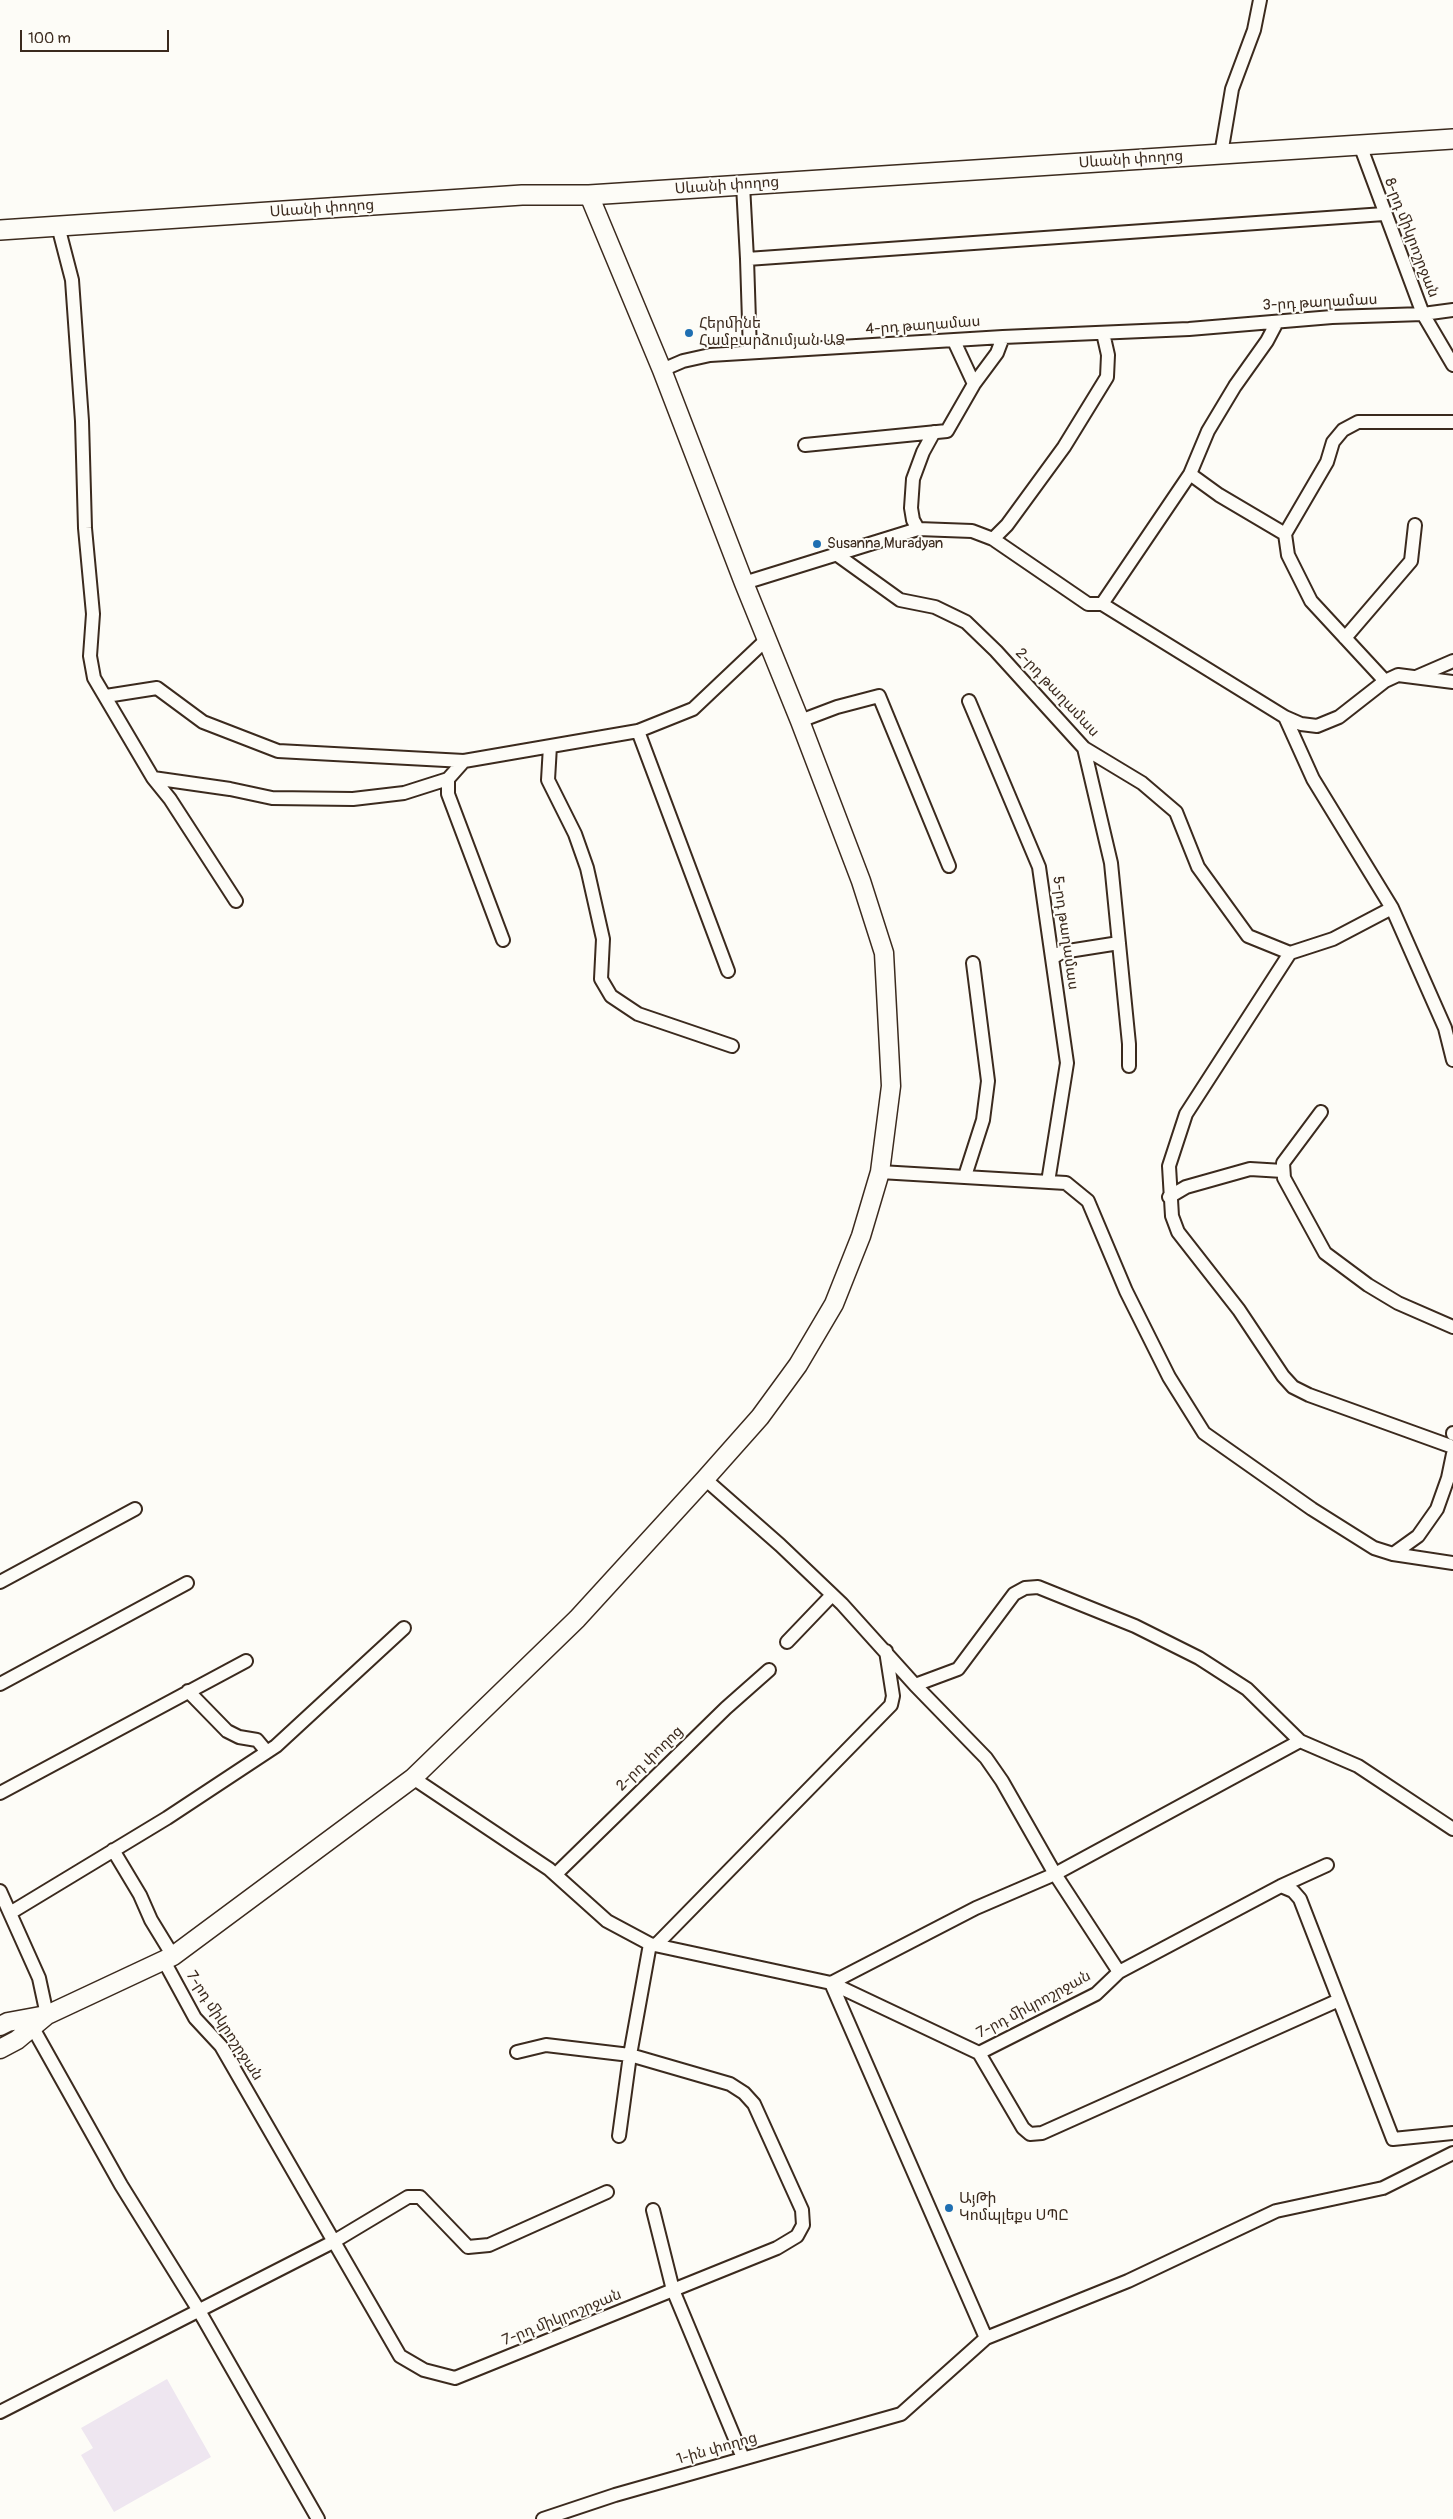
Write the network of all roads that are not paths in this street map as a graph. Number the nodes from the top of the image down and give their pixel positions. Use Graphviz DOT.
graph roads {
  1 [pos="1260,0"];
  2 [pos="1453,139"];
  3 [pos="1360,145"];
  4 [pos="1221,154"];
  5 [pos="743,185"];
  6 [pos="589,195"];
  7 [pos="1384,214"];
  8 [pos="58,226"];
  9 [pos="0,230"];
  10 [pos="747,259"];
  11 [pos="1453,310"];
  12 [pos="1423,314"];
  13 [pos="1277,322"];
  14 [pos="1189,329"];
  15 [pos="1103,333"];
  16 [pos="1003,337"];
  17 [pos="954,341"];
  18 [pos="750,352"];
  19 [pos="1453,365"];
  20 [pos="662,370"];
  21 [pos="974,384"];
  22 [pos="1453,422"];
  23 [pos="934,432"];
  24 [pos="805,445"];
  25 [pos="1190,474"];
  26 [pos="1415,525"];
  27 [pos="918,529"];
  28 [pos="1285,534"];
  29 [pos="993,539"];
  30 [pos="836,554"];
  31 [pos="744,583"];
  32 [pos="1102,604"];
  33 [pos="1345,638"];
  34 [pos="767,639"];
  35 [pos="1453,661"];
  36 [pos="1416,678"];
  37 [pos="1385,681"];
  38 [pos="1453,682"];
  39 [pos="106,696"];
  40 [pos="969,701"];
  41 [pos="1285,717"];
  42 [pos="800,721"];
  43 [pos="638,731"];
  44 [pos="550,746"];
  45 [pos="1084,748"];
  46 [pos="464,761"];
  47 [pos="153,778"];
  48 [pos="448,779"];
  49 [pos="949,866"];
  50 [pos="236,901"];
  51 [pos="1392,908"];
  52 [pos="503,940"];
  53 [pos="1119,943"];
  54 [pos="1290,953"];
  55 [pos="1052,958"];
  56 [pos="974,963"];
  57 [pos="728,971"];
  58 [pos="732,1046"];
  59 [pos="1453,1060"];
  60 [pos="1129,1066"];
  61 [pos="1321,1112"];
  62 [pos="1283,1171"];
  63 [pos="880,1172"];
  64 [pos="965,1176"];
  65 [pos="1048,1182"];
  66 [pos="1169,1197"];
  67 [pos="1453,1327"];
  68 [pos="1453,1447"];
  69 [pos="1453,1454"];
  70 [pos="705,1480"];
  71 [pos="135,1508"];
  72 [pos="1393,1554"];
  73 [pos="1453,1563"];
  74 [pos="0,1582"];
  75 [pos="186,1583"];
  76 [pos="832,1595"];
  77 [pos="404,1628"];
  78 [pos="787,1642"];
  79 [pos="886,1651"];
  80 [pos="246,1661"];
  81 [pos="769,1670"];
  82 [pos="0,1684"];
  83 [pos="915,1685"];
  84 [pos="188,1691"];
  85 [pos="1300,1741"];
  86 [pos="267,1752"];
  87 [pos="413,1778"];
  88 [pos="0,1793"];
  89 [pos="1453,1829"];
  90 [pos="113,1850"];
  91 [pos="1327,1865"];
  92 [pos="556,1874"];
  93 [pos="1055,1874"];
  94 [pos="1281,1886"];
  95 [pos="0,1891"];
  96 [pos="10,1913"];
  97 [pos="653,1944"];
  98 [pos="168,1958"];
  99 [pos="1119,1972"];
  100 [pos="831,1983"];
  101 [pos="1338,2000"];
  102 [pos="47,2015"];
  103 [pos="30,2023"];
  104 [pos="0,2026"];
  105 [pos="0,2049"];
  106 [pos="517,2052"];
  107 [pos="979,2053"];
  108 [pos="630,2055"];
  109 [pos="1453,2133"];
  110 [pos="618,2136"];
  111 [pos="1453,2153"];
  112 [pos="607,2192"];
  113 [pos="653,2210"];
  114 [pos="333,2242"];
  115 [pos="674,2290"];
  116 [pos="198,2309"];
  117 [pos="986,2338"];
  118 [pos="0,2412"];
  119 [pos="743,2458"];
  120 [pos="318,2519"];
  121 [pos="543,2519"];
  1 -- 4 [label="street"];
  2 -- 3 [label="main road, Սևանի փողոց"];
  3 -- 4 [label="main road, Սևանի փողոց"];
  3 -- 7 [label="street, 8-րդ միկրոշրջան"];
  4 -- 5 [label="main road, Սևանի փողոց"];
  5 -- 6 [label="main road, Սևանի փողոց"];
  5 -- 10 [label="street"];
  6 -- 8 [label="main road, Սևանի փողոց"];
  6 -- 20 [label="main road"];
  7 -- 10 [label="street"];
  7 -- 12 [label="street, 8-րդ միկրոշրջան"];
  8 -- 9 [label="main road, Սևանի փողոց"];
  8 -- 39 [label="street"];
  10 -- 18 [label="street"];
  11 -- 12 [label="street, 3-րդ թաղամաս"];
  12 -- 13 [label="street, 3-րդ թաղամաս"];
  12 -- 19 [label="street, 8-րդ միկրոշրջան"];
  13 -- 14 [label="street, 3-րդ թաղամաս"];
  13 -- 25 [label="street"];
  14 -- 15 [label="street, 4-րդ թաղամաս"];
  15 -- 16 [label="street, 4-րդ թաղամաս"];
  15 -- 29 [label="street"];
  16 -- 17 [label="street, 4-րդ թաղամաս"];
  16 -- 21 [label="street"];
  17 -- 18 [label="street, 4-րդ թաղամաս"];
  17 -- 21 [label="street"];
  18 -- 20 [label="street, 4-րդ թաղամաս"];
  20 -- 31 [label="main road"];
  21 -- 23 [label="street"];
  22 -- 28 [label="street"];
  23 -- 24 [label="street"];
  23 -- 27 [label="street"];
  25 -- 28 [label="street"];
  25 -- 32 [label="street"];
  26 -- 33 [label="street"];
  27 -- 29 [label="street"];
  27 -- 30 [label="street"];
  28 -- 33 [label="street"];
  29 -- 32 [label="street"];
  30 -- 31 [label="street"];
  30 -- 45 [label="street, 2-րդ թաղամաս"];
  31 -- 34 [label="main road"];
  32 -- 41 [label="street"];
  33 -- 37 [label="street"];
  34 -- 42 [label="main road"];
  34 -- 43 [label="street"];
  35 -- 36 [label="street"];
  36 -- 37 [label="street"];
  36 -- 38 [label="street"];
  37 -- 41 [label="street"];
  39 -- 46 [label="street"];
  39 -- 47 [label="street"];
  40 -- 55 [label="street, 5-րդ թաղամաս"];
  41 -- 51 [label="street"];
  42 -- 49 [label="street"];
  42 -- 63 [label="main road"];
  43 -- 44 [label="street"];
  43 -- 57 [label="street"];
  44 -- 46 [label="street"];
  44 -- 58 [label="street"];
  45 -- 53 [label="street"];
  45 -- 54 [label="street, 2-րդ թաղամաս"];
  46 -- 48 [label="street"];
  47 -- 48 [label="street"];
  47 -- 50 [label="street"];
  48 -- 52 [label="street"];
  51 -- 54 [label="street"];
  51 -- 59 [label="street"];
  53 -- 55 [label="street"];
  53 -- 60 [label="street"];
  54 -- 66 [label="street"];
  55 -- 65 [label="street, 5-րդ թաղամաս"];
  56 -- 64 [label="street"];
  61 -- 62 [label="street"];
  62 -- 66 [label="street"];
  62 -- 67 [label="street"];
  63 -- 64 [label="street"];
  63 -- 70 [label="main road"];
  64 -- 65 [label="street"];
  65 -- 72 [label="street"];
  66 -- 68 [label="street"];
  69 -- 72 [label="street"];
  70 -- 76 [label="street"];
  70 -- 87 [label="main road"];
  71 -- 74 [label="street"];
  72 -- 73 [label="street"];
  75 -- 82 [label="street"];
  76 -- 78 [label="street"];
  76 -- 79 [label="street"];
  77 -- 86 [label="street"];
  79 -- 83 [label="street"];
  79 -- 97 [label="street"];
  80 -- 84 [label="street"];
  81 -- 92 [label="street, 2-րդ փողոց"];
  83 -- 85 [label="street"];
  83 -- 93 [label="street"];
  84 -- 86 [label="street"];
  84 -- 88 [label="street"];
  85 -- 89 [label="street"];
  85 -- 93 [label="street"];
  86 -- 90 [label="street"];
  87 -- 92 [label="street, 7-րդ միկրոշրջան"];
  87 -- 98 [label="main road"];
  90 -- 96 [label="street"];
  90 -- 98 [label="street, 7-րդ միկրոշրջան"];
  91 -- 94 [label="street, 7-րդ միկրոշրջան"];
  92 -- 97 [label="street, 7-րդ միկրոշրջան"];
  93 -- 99 [label="street"];
  93 -- 100 [label="street"];
  94 -- 99 [label="street, 7-րդ միկրոշրջան"];
  94 -- 101 [label="street"];
  95 -- 96 [label="street"];
  96 -- 102 [label="street"];
  97 -- 100 [label="street, 7-րդ միկրոշրջան"];
  97 -- 108 [label="street"];
  98 -- 102 [label="main road"];
  98 -- 114 [label="street, 7-րդ միկրոշրջան"];
  99 -- 107 [label="street, 7-րդ միկրոշրջան"];
  100 -- 107 [label="street, 7-րդ միկրոշրջան"];
  100 -- 117 [label="street"];
  101 -- 107 [label="street"];
  101 -- 109 [label="street"];
  102 -- 103 [label="main road"];
  103 -- 104 [label="main road"];
  103 -- 105 [label="main road"];
  103 -- 116 [label="street"];
  106 -- 108 [label="street, 7-րդ միկրոշրջան"];
  108 -- 110 [label="street"];
  108 -- 115 [label="street, 7-րդ միկրոշրջան"];
  111 -- 117 [label="street"];
  112 -- 114 [label="street"];
  113 -- 115 [label="street"];
  114 -- 115 [label="street, 7-րդ միկրոշրջան"];
  114 -- 116 [label="street"];
  115 -- 119 [label="street"];
  116 -- 118 [label="street"];
  116 -- 120 [label="street"];
  117 -- 119 [label="street, 1-ին փողոց"];
  119 -- 121 [label="street, 1-ին փողոց"];
}
